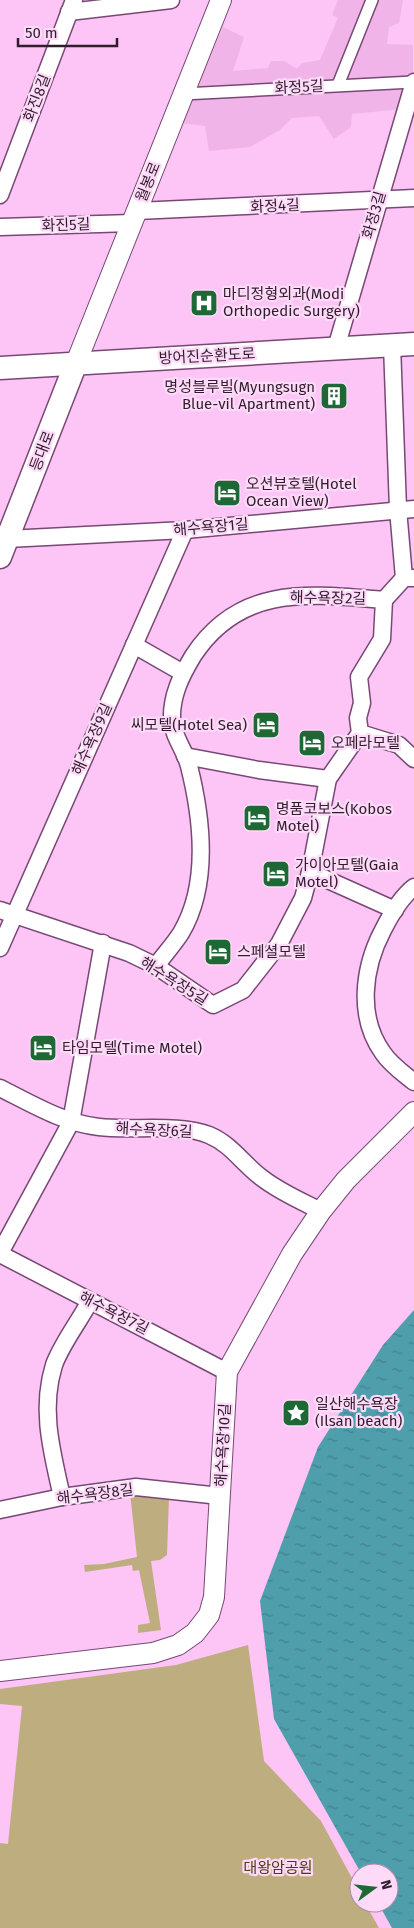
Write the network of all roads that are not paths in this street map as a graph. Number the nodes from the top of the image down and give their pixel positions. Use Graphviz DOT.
graph roads {
  1 [pos="171,0"];
  2 [pos="221,0"];
  3 [pos="372,0"];
  4 [pos="71,6"];
  5 [pos="413,82"];
  6 [pos="338,85"];
  7 [pos="184,94"];
  8 [pos="8,155"];
  9 [pos="0,195"];
  10 [pos="414,198"];
  11 [pos="378,200"];
  12 [pos="134,217"];
  13 [pos="0,228"];
  14 [pos="403,345"];
  15 [pos="336,348"];
  16 [pos="76,363"];
  17 [pos="0,368"];
  18 [pos="406,509"];
  19 [pos="185,530"];
  20 [pos="2,545"];
  21 [pos="409,578"];
  22 [pos="384,600"];
  23 [pos="134,645"];
  24 [pos="183,673"];
  25 [pos="360,733"];
  26 [pos="407,742"];
  27 [pos="185,756"];
  28 [pos="414,758"];
  29 [pos="328,779"];
  30 [pos="310,872"];
  31 [pos="414,887"];
  32 [pos="395,910"];
  33 [pos="7,912"];
  34 [pos="103,943"];
  35 [pos="0,948"];
  36 [pos="156,966"];
  37 [pos="414,1082"];
  38 [pos="0,1088"];
  39 [pos="414,1112"];
  40 [pos="71,1122"];
  41 [pos="322,1211"];
  42 [pos="0,1254"];
  43 [pos="90,1301"];
  44 [pos="227,1372"];
  45 [pos="220,1496"];
  46 [pos="62,1497"];
  47 [pos="0,1510"];
  48 [pos="0,1671"];
  1 -- 4 [label="street"];
  2 -- 7 [label="street, 월봉로"];
  3 -- 6 [label="street"];
  4 -- 8 [label="street, 화진8길"];
  5 -- 6 [label="street, 화정5길"];
  5 -- 11 [label="street, 화정3길"];
  6 -- 7 [label="street, 화정5길"];
  7 -- 12 [label="street, 월봉로"];
  8 -- 9 [label="street, 화진8길"];
  10 -- 11 [label="street, 화정4길"];
  11 -- 12 [label="street, 화정4길"];
  11 -- 15 [label="street, 화정3길"];
  12 -- 13 [label="street, 화진5길"];
  12 -- 16 [label="street, 월봉로"];
  14 -- 15 [label="main road, 방어진순환도로"];
  14 -- 18 [label="street"];
  15 -- 16 [label="main road, 방어진순환도로"];
  16 -- 17 [label="main road, 방어진순환도로"];
  16 -- 20 [label="main road, 등대로"];
  18 -- 19 [label="street, 해수욕장1길"];
  18 -- 21 [label="street"];
  19 -- 20 [label="street, 해수욕장1길"];
  19 -- 23 [label="street, 해수욕장9길"];
  21 -- 22 [label="street, 해수욕장2길"];
  22 -- 24 [label="street, 해수욕장2길"];
  22 -- 25 [label="street"];
  23 -- 24 [label="street"];
  23 -- 33 [label="street, 해수욕장9길"];
  24 -- 27 [label="street, 해수욕장2길"];
  25 -- 26 [label="street"];
  25 -- 29 [label="street, 해수욕장5길"];
  26 -- 28 [label="street"];
  27 -- 29 [label="street"];
  27 -- 36 [label="street, 해수욕장2길"];
  29 -- 30 [label="street, 해수욕장5길"];
  30 -- 32 [label="street"];
  30 -- 36 [label="street, 해수욕장5길"];
  31 -- 32 [label="street"];
  32 -- 37 [label="street"];
  33 -- 34 [label="street, 해수욕장5길"];
  33 -- 35 [label="street, 해수욕장9길"];
  34 -- 36 [label="street, 해수욕장5길"];
  34 -- 40 [label="street"];
  38 -- 40 [label="street, 해수욕장6길"];
  39 -- 41 [label="street, 해수욕장10길"];
  40 -- 41 [label="street, 해수욕장6길"];
  40 -- 42 [label="street"];
  41 -- 44 [label="street, 해수욕장10길"];
  42 -- 43 [label="street, 해수욕장7길"];
  43 -- 44 [label="street, 해수욕장7길"];
  43 -- 46 [label="street"];
  44 -- 45 [label="street, 해수욕장10길"];
  45 -- 46 [label="street, 해수욕장8길"];
  45 -- 48 [label="street, 해수욕장10길"];
  46 -- 47 [label="street, 해수욕장8길"];
}
